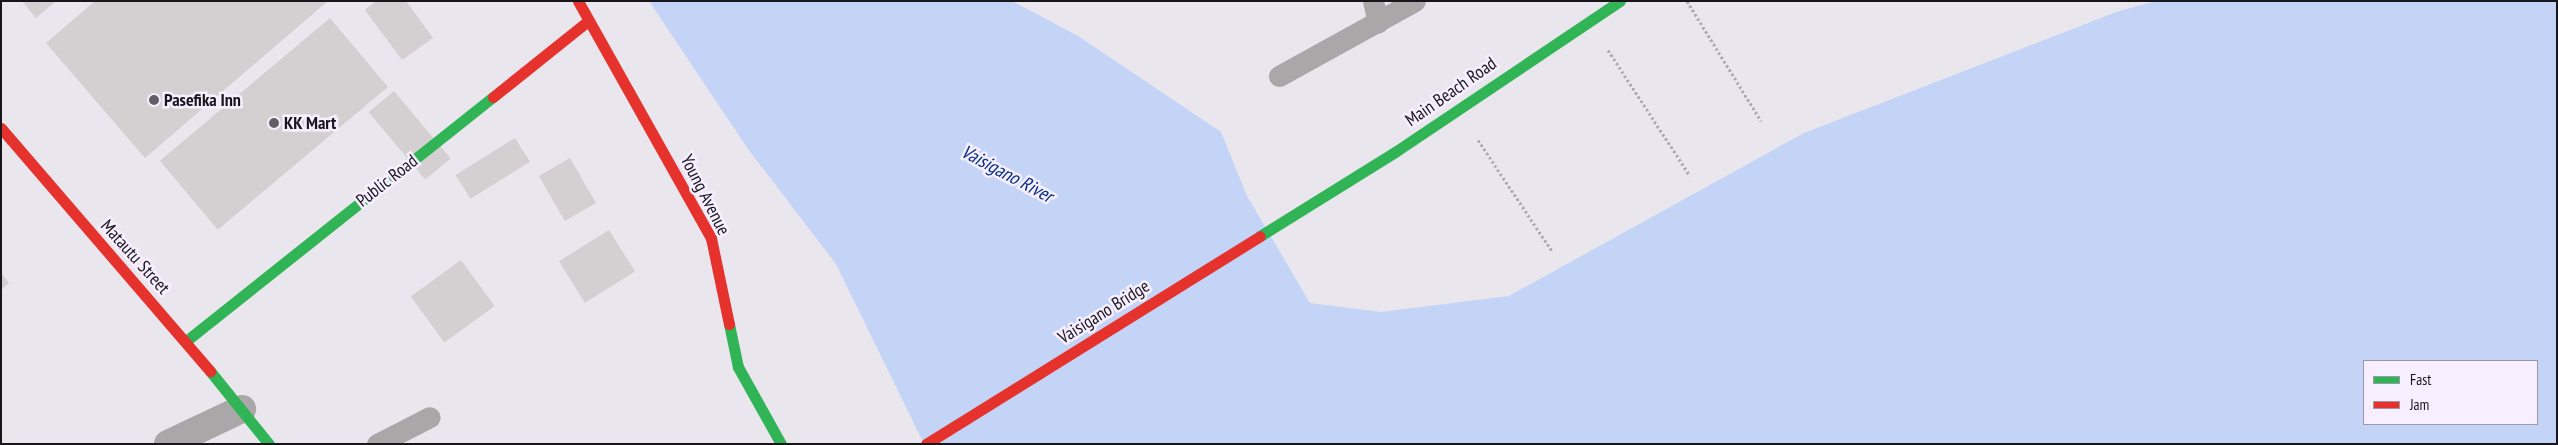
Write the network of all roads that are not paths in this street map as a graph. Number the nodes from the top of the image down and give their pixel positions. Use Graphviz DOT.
graph roads {
  1 [pos="578,1"];
  2 [pos="1415,1"];
  3 [pos="1620,1"];
  4 [pos="1375,12"];
  5 [pos="588,21"];
  6 [pos="1279,76"];
  7 [pos="1,128"];
  8 [pos="1300,209"];
  9 [pos="186,340"];
  10 [pos="242,408"];
  11 [pos="430,417"];
  12 [pos="168,444"];
  13 [pos="269,444"];
  14 [pos="278,444"];
  15 [pos="377,444"];
  16 [pos="781,444"];
  17 [pos="926,444"];
  1 -- 5 [label="main road, Young Avenue"];
  2 -- 4 [label="lane"];
  3 -- 8 [label="main road, Main Beach Road"];
  4 -- 6 [label="lane"];
  5 -- 9 [label="main road, Public Road"];
  5 -- 16 [label="main road, Young Avenue"];
  7 -- 9 [label="main road, Matautu Street"];
  8 -- 17 [label="main road, Vaisigano Bridge"];
  9 -- 10 [label="main road, Matautu Street"];
  10 -- 12 [label="street"];
  10 -- 13 [label="main road, Matautu Street"];
  10 -- 14 [label="main road, Matautu Street"];
  11 -- 15 [label="lane"];
}
